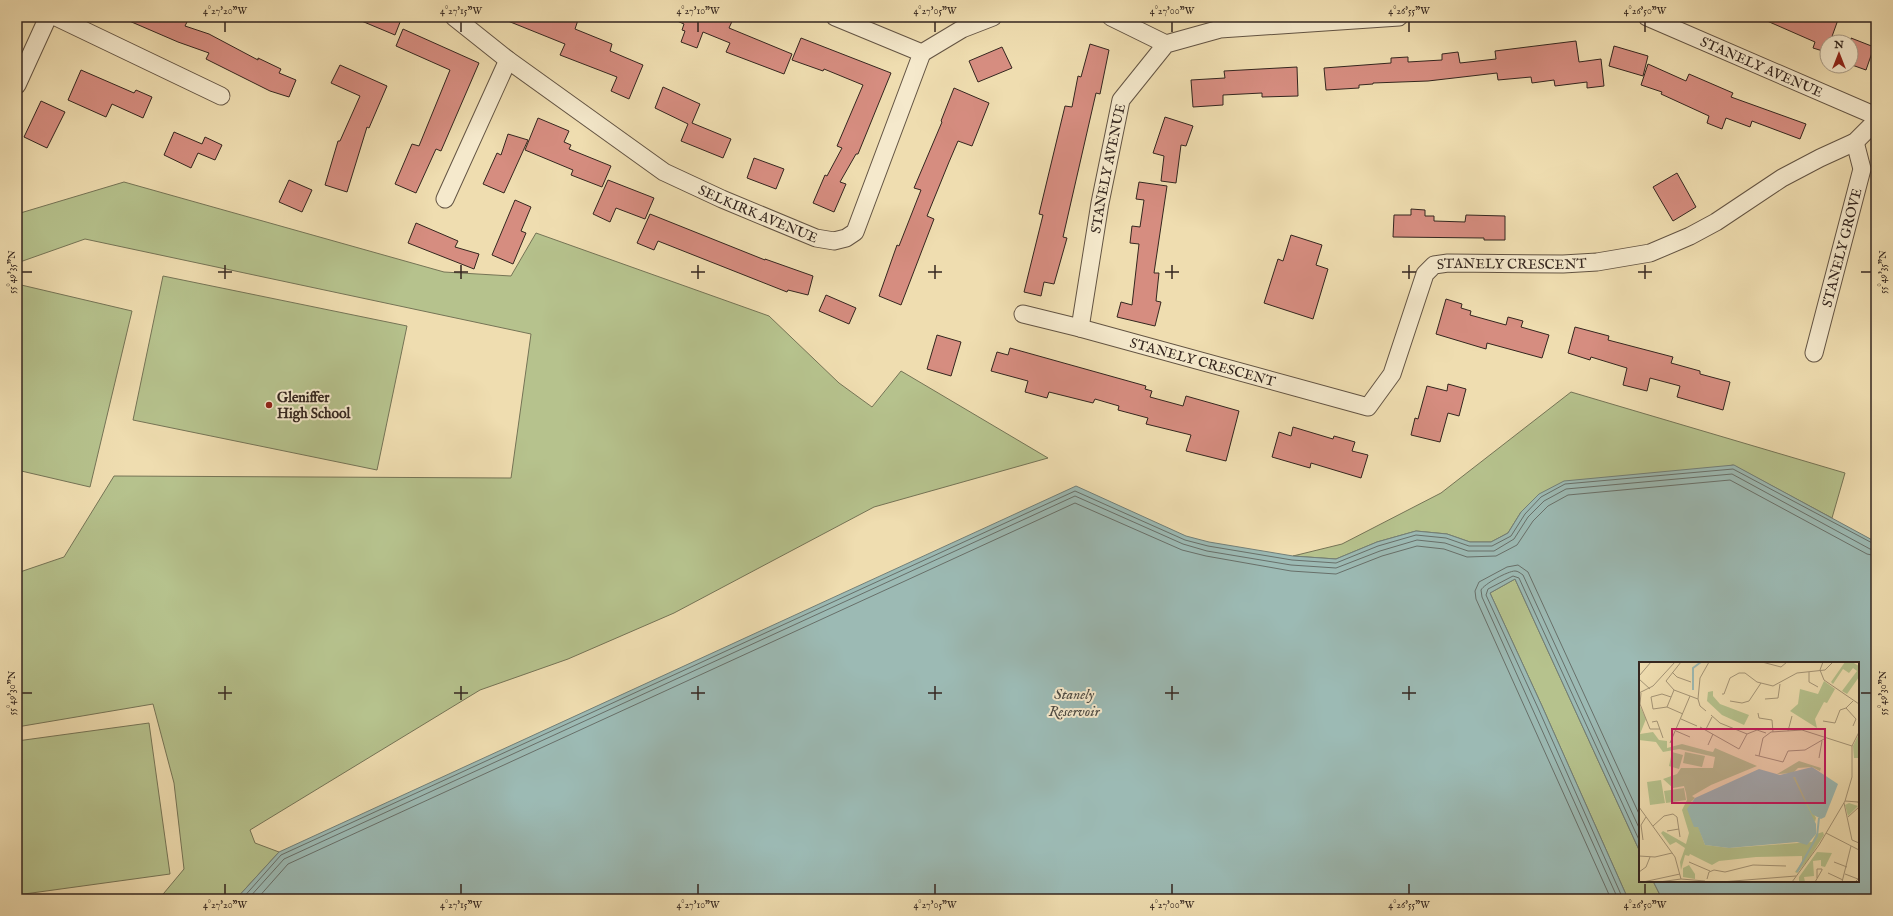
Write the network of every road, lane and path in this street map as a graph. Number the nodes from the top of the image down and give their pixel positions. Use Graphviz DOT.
graph roads {
  1 [pos="48,17"];
  2 [pos="56,17"];
  3 [pos="454,17"];
  4 [pos="835,17"];
  5 [pos="993,17"];
  6 [pos="1111,17"];
  7 [pos="1399,17"];
  8 [pos="1647,17"];
  9 [pos="1250,22"];
  10 [pos="1166,44"];
  11 [pos="922,53"];
  12 [pos="508,60"];
  13 [pos="17,85"];
  14 [pos="222,96"];
  15 [pos="1876,116"];
  16 [pos="1876,121"];
  17 [pos="1856,142"];
  18 [pos="445,199"];
  19 [pos="1023,314"];
  20 [pos="1080,328"];
  21 [pos="1814,353"];
  1 -- 13 [label="street"];
  2 -- 14 [label="street"];
  3 -- 12 [label="street, SELKIRK AVENUE"];
  4 -- 11 [label="street"];
  5 -- 11 [label="street"];
  6 -- 10 [label="street"];
  7 -- 9 [label="street"];
  8 -- 15 [label="street, STANELY AVENUE"];
  9 -- 10 [label="street"];
  10 -- 20 [label="street, STANELY AVENUE"];
  11 -- 12 [label="street, SELKIRK AVENUE"];
  12 -- 18 [label="street"];
  16 -- 17 [label="street, STANELY CRESCENT"];
  17 -- 20 [label="street, STANELY CRESCENT"];
  17 -- 21 [label="street, STANELY GROVE"];
  19 -- 20 [label="street, STANELY CRESCENT"];
}
